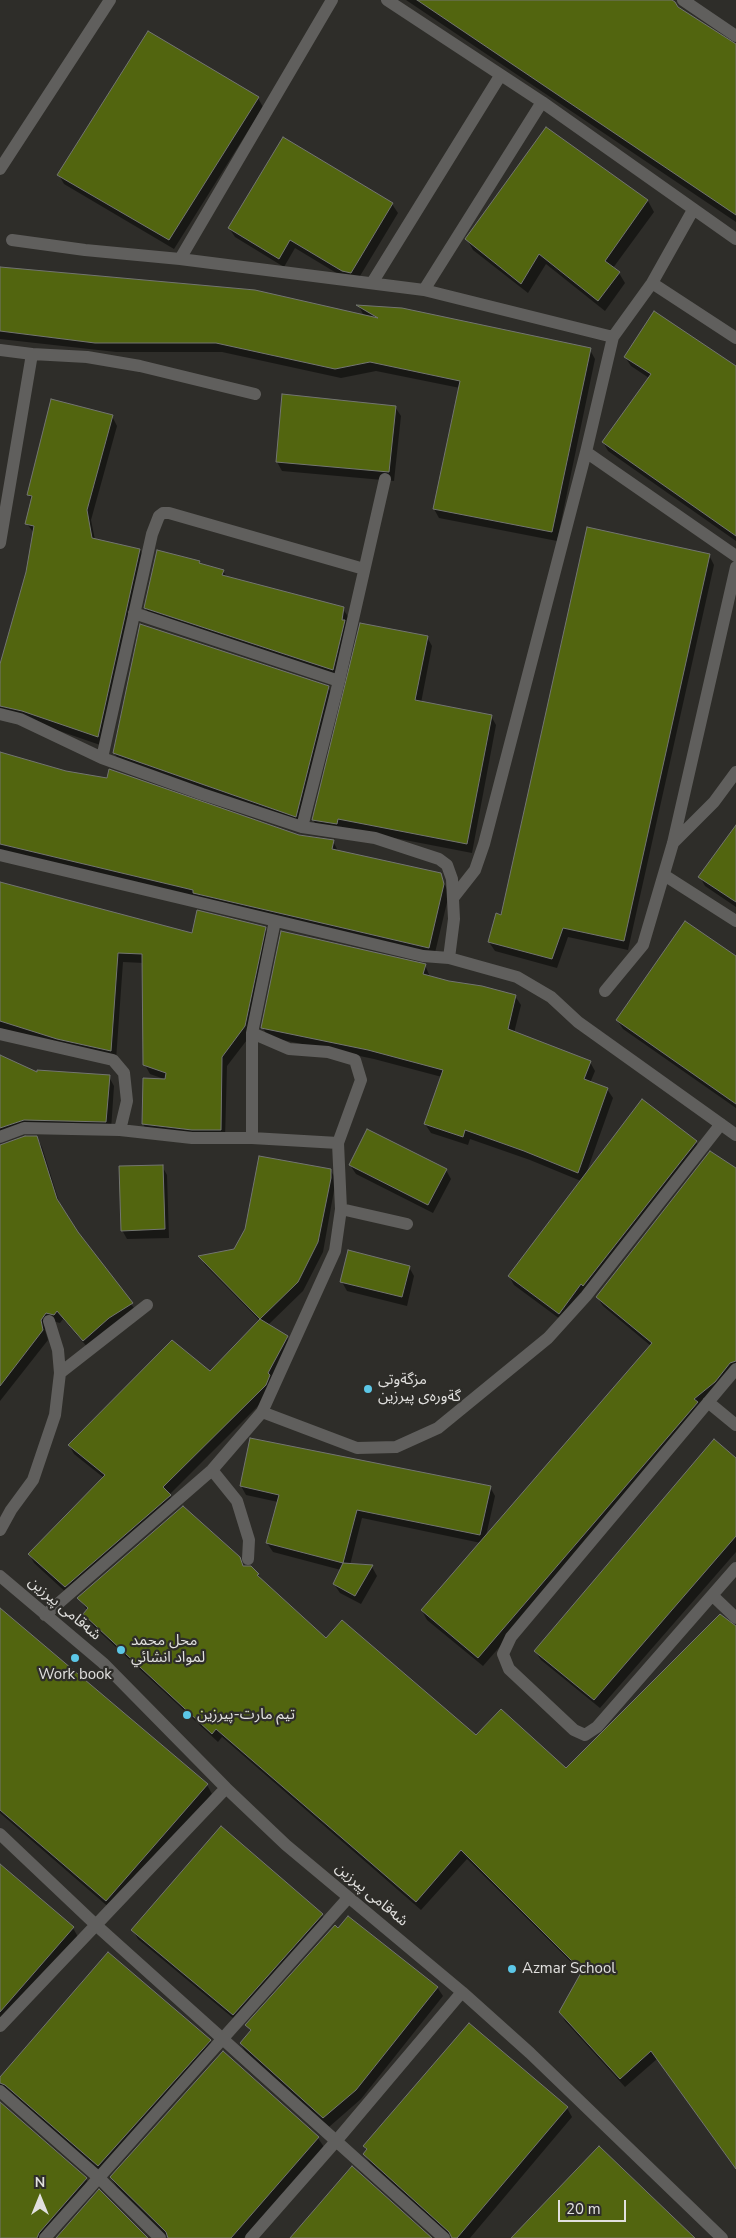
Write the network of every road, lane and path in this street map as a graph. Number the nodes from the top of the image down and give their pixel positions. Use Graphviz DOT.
graph roads {
  1 [pos="110,0"];
  2 [pos="332,0"];
  3 [pos="386,0"];
  4 [pos="683,0"];
  5 [pos="736,36"];
  6 [pos="500,76"];
  7 [pos="542,102"];
  8 [pos="0,169"];
  9 [pos="693,210"];
  10 [pos="736,239"];
  11 [pos="12,240"];
  12 [pos="180,258"];
  13 [pos="372,283"];
  14 [pos="652,283"];
  15 [pos="424,290"];
  16 [pos="613,337"];
  17 [pos="736,338"];
  18 [pos="0,350"];
  19 [pos="32,354"];
  20 [pos="255,394"];
  21 [pos="586,452"];
  22 [pos="385,479"];
  23 [pos="0,543"];
  24 [pos="736,556"];
  25 [pos="736,567"];
  26 [pos="364,569"];
  27 [pos="134,613"];
  28 [pos="339,681"];
  29 [pos="0,714"];
  30 [pos="102,758"];
  31 [pos="736,772"];
  32 [pos="302,827"];
  33 [pos="673,843"];
  34 [pos="0,855"];
  35 [pos="664,875"];
  36 [pos="453,898"];
  37 [pos="736,920"];
  38 [pos="275,921"];
  39 [pos="449,958"];
  40 [pos="605,991"];
  41 [pos="252,1033"];
  42 [pos="0,1034"];
  43 [pos="721,1124"];
  44 [pos="120,1130"];
  45 [pos="736,1135"];
  46 [pos="0,1137"];
  47 [pos="252,1138"];
  48 [pos="338,1143"];
  49 [pos="341,1209"];
  50 [pos="408,1224"];
  51 [pos="147,1305"];
  52 [pos="49,1321"];
  53 [pos="736,1369"];
  54 [pos="60,1373"];
  55 [pos="708,1402"];
  56 [pos="262,1412"];
  57 [pos="736,1425"];
  58 [pos="212,1470"];
  59 [pos="0,1530"];
  60 [pos="248,1559"];
  61 [pos="736,1568"];
  62 [pos="0,1576"];
  63 [pos="713,1596"];
  64 [pos="44,1615"];
  65 [pos="736,1618"];
  66 [pos="226,1788"];
  67 [pos="0,1834"];
  68 [pos="348,1898"];
  69 [pos="98,1926"];
  70 [pos="462,1992"];
  71 [pos="0,2026"];
  72 [pos="223,2039"];
  73 [pos="0,2091"];
  74 [pos="337,2140"];
  75 [pos="98,2177"];
  76 [pos="45,2238"];
  77 [pos="160,2238"];
  78 [pos="251,2238"];
  79 [pos="444,2238"];
  80 [pos="722,2238"];
  1 -- 8 [label="street"];
  2 -- 12 [label="street"];
  3 -- 6 [label="street"];
  4 -- 5 [label="street"];
  6 -- 7 [label="street"];
  6 -- 13 [label="street"];
  7 -- 9 [label="street"];
  7 -- 15 [label="street"];
  9 -- 10 [label="street"];
  9 -- 14 [label="street"];
  11 -- 12 [label="street"];
  12 -- 13 [label="street"];
  13 -- 15 [label="street"];
  14 -- 16 [label="street"];
  14 -- 17 [label="street"];
  15 -- 16 [label="street"];
  16 -- 21 [label="street"];
  18 -- 19 [label="street"];
  19 -- 20 [label="street"];
  19 -- 23 [label="street"];
  21 -- 24 [label="street"];
  21 -- 36 [label="street"];
  22 -- 26 [label="street"];
  25 -- 33 [label="street"];
  26 -- 27 [label="street"];
  26 -- 28 [label="street"];
  27 -- 28 [label="street"];
  27 -- 30 [label="street"];
  28 -- 32 [label="street"];
  29 -- 30 [label="street"];
  30 -- 32 [label="street"];
  31 -- 33 [label="street"];
  32 -- 36 [label="street"];
  33 -- 35 [label="street"];
  34 -- 38 [label="street"];
  35 -- 37 [label="street"];
  35 -- 40 [label="street"];
  36 -- 39 [label="street"];
  38 -- 39 [label="street"];
  38 -- 41 [label="street"];
  39 -- 43 [label="street"];
  41 -- 47 [label="street"];
  41 -- 48 [label="street"];
  42 -- 44 [label="street"];
  43 -- 45 [label="street"];
  43 -- 56 [label="street"];
  44 -- 46 [label="street"];
  44 -- 47 [label="street"];
  47 -- 48 [label="street"];
  48 -- 49 [label="street"];
  49 -- 50 [label="street"];
  49 -- 56 [label="street"];
  51 -- 54 [label="street"];
  52 -- 54 [label="street"];
  53 -- 55 [label="street"];
  54 -- 59 [label="street"];
  55 -- 57 [label="street"];
  55 -- 63 [label="street"];
  56 -- 58 [label="street"];
  58 -- 60 [label="street"];
  58 -- 64 [label="street"];
  61 -- 63 [label="street"];
  62 -- 64 [label="street, شەقامی پیرزین"];
  63 -- 65 [label="street"];
  64 -- 66 [label="street, شەقامی پیرزین"];
  66 -- 68 [label="street, شەقامی پیرزین"];
  66 -- 69 [label="street"];
  67 -- 69 [label="street"];
  68 -- 70 [label="street, شەقامی پیرزین"];
  68 -- 72 [label="street"];
  69 -- 71 [label="street"];
  69 -- 72 [label="street"];
  70 -- 74 [label="street"];
  70 -- 80 [label="street, شەقامی پیرزین"];
  72 -- 74 [label="street"];
  72 -- 75 [label="street"];
  73 -- 75 [label="street"];
  74 -- 78 [label="street"];
  74 -- 79 [label="street"];
  75 -- 76 [label="street"];
  75 -- 77 [label="street"];
}
